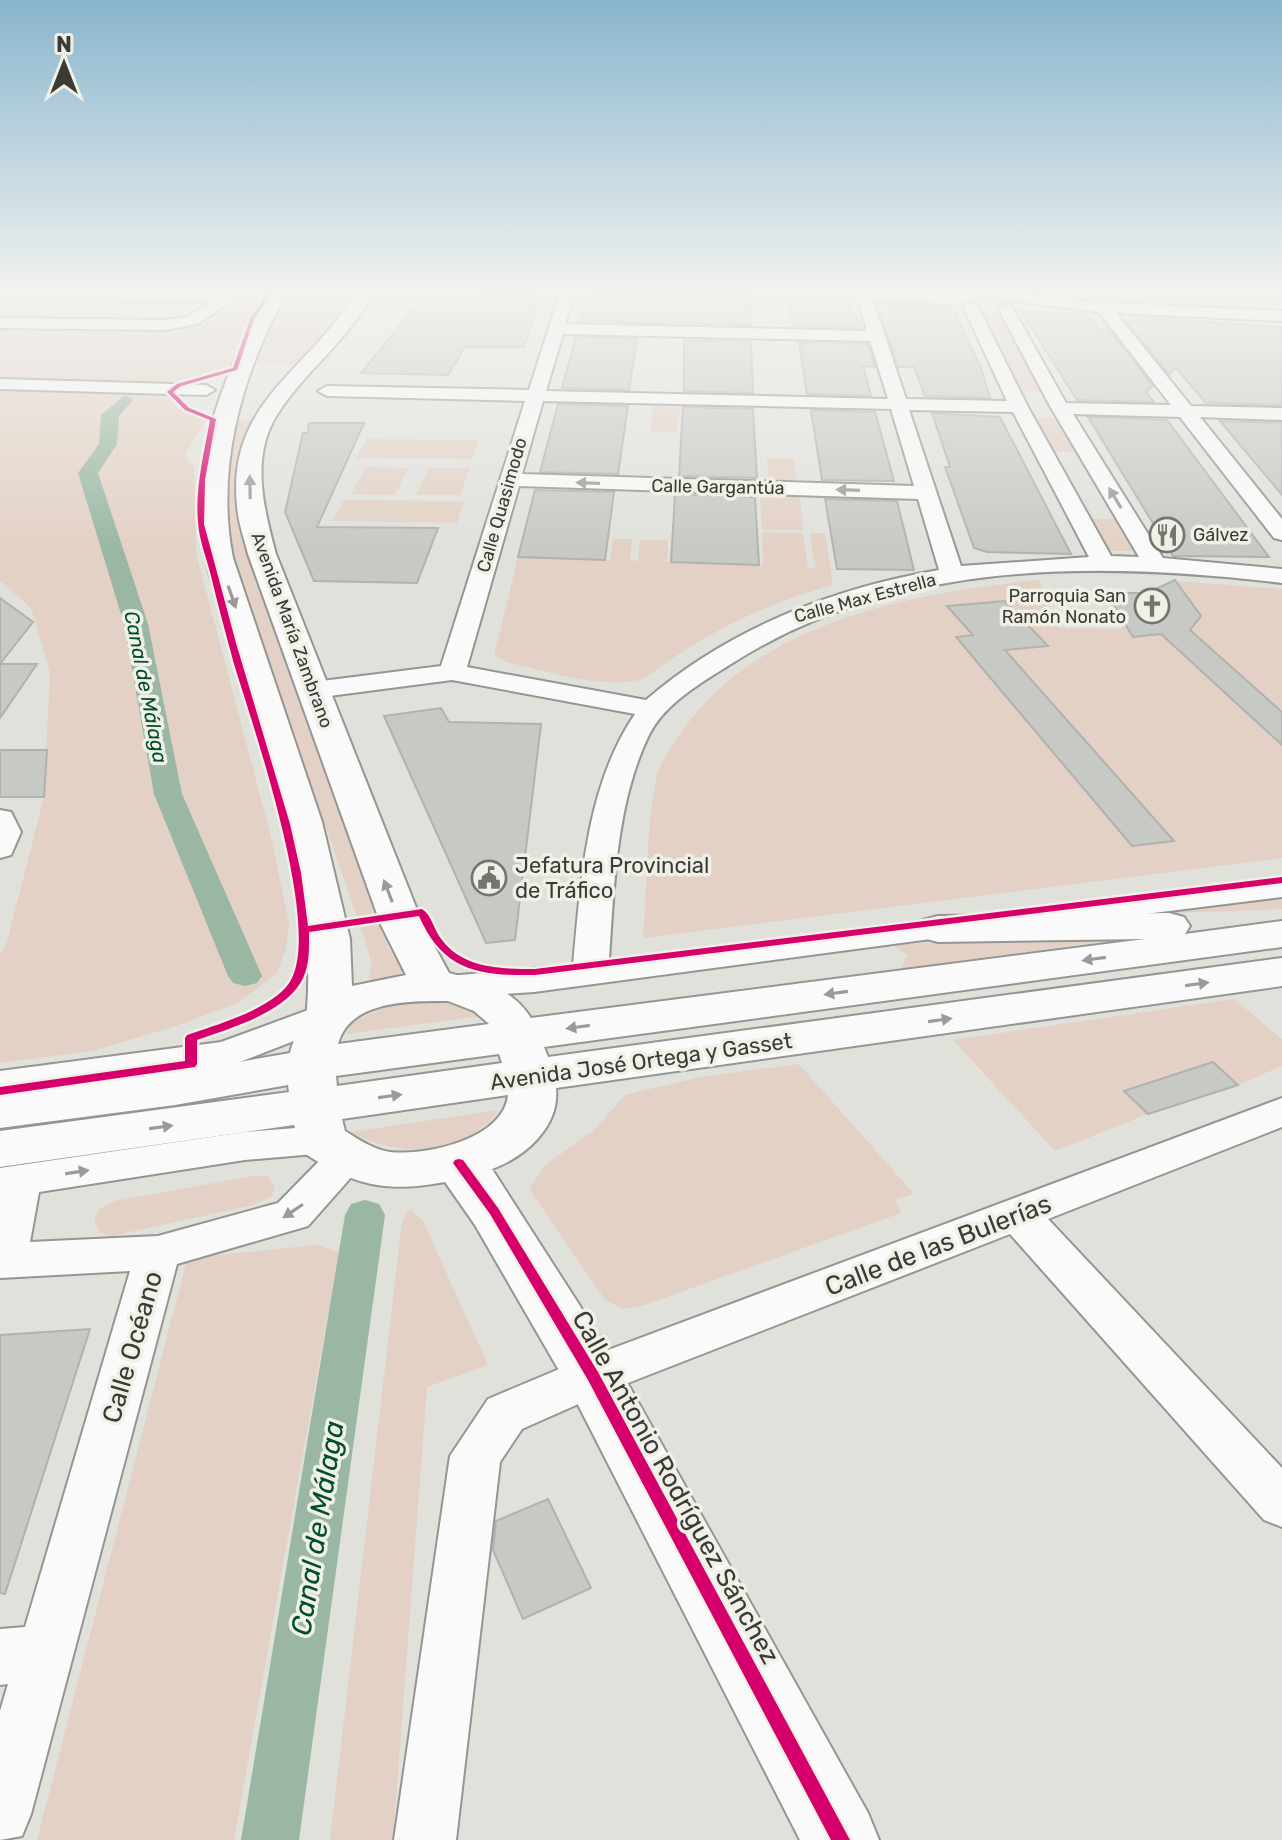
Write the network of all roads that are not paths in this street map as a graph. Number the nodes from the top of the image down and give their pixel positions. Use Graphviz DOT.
graph roads {
  1 [pos="231,379"];
  2 [pos="289,379"];
  3 [pos="296,379"];
  4 [pos="304,379"];
  5 [pos="540,379"];
  6 [pos="891,379"];
  7 [pos="1006,379"];
  8 [pos="1047,379"];
  9 [pos="1158,379"];
  10 [pos="0,384"];
  11 [pos="224,393"];
  12 [pos="535,395"];
  13 [pos="315,400"];
  14 [pos="899,405"];
  15 [pos="1020,407"];
  16 [pos="1060,408"];
  17 [pos="1184,412"];
  18 [pos="266,413"];
  19 [pos="1282,414"];
  20 [pos="510,480"];
  21 [pos="926,493"];
  22 [pos="1282,533"];
  23 [pos="1103,562"];
  24 [pos="1156,565"];
  25 [pos="1031,567"];
  26 [pos="952,575"];
  27 [pos="1282,576"];
  28 [pos="1067,583"];
  29 [pos="452,672"];
  30 [pos="314,690"];
  31 [pos="652,709"];
  32 [pos="0,819"];
  33 [pos="0,848"];
  34 [pos="1282,887"];
  35 [pos="1282,924"];
  36 [pos="938,929"];
  37 [pos="1282,934"];
  38 [pos="590,972"];
  39 [pos="1282,972"];
  40 [pos="442,986"];
  41 [pos="330,1014"];
  42 [pos="227,1054"];
  43 [pos="524,1056"];
  44 [pos="0,1084"];
  45 [pos="0,1111"];
  46 [pos="1282,1112"];
  47 [pos="324,1117"];
  48 [pos="459,1163"];
  49 [pos="7,1171"];
  50 [pos="1019,1215"];
  51 [pos="158,1253"];
  52 [pos="3,1261"];
  53 [pos="593,1376"];
  54 [pos="1282,1504"];
  55 [pos="23,1655"];
  56 [pos="0,1814"];
  57 [pos="425,1840"];
  58 [pos="841,1840"];
  1 -- 11 [label="main road, Avenida María Zambrano"];
  2 -- 11 [label="main road"];
  3 -- 18 [label="main road, Avenida María Zambrano"];
  4 -- 13 [label="main road"];
  5 -- 12 [label="street, Calle Quasimodo"];
  6 -- 14 [label="street"];
  7 -- 15 [label="street"];
  8 -- 16 [label="street"];
  9 -- 17 [label="street"];
  10 -- 11 [label="street"];
  11 -- 18 [label="main road"];
  11 -- 41 [label="main road, Avenida María Zambrano, one-way"];
  12 -- 13 [label="street"];
  12 -- 14 [label="street"];
  12 -- 20 [label="street, Calle Quasimodo"];
  13 -- 18 [label="main road"];
  14 -- 15 [label="street"];
  14 -- 21 [label="street"];
  15 -- 16 [label="street"];
  15 -- 23 [label="street"];
  16 -- 17 [label="street"];
  24 -- 16 [label="street, one-way"];
  17 -- 19 [label="street"];
  17 -- 22 [label="street"];
  30 -- 18 [label="main road, Avenida María Zambrano, one-way"];
  21 -- 20 [label="street, Calle Gargantúa, one-way"];
  20 -- 29 [label="street, Calle Quasimodo"];
  21 -- 26 [label="street"];
  23 -- 24 [label="street, Calle Max Estrella"];
  23 -- 25 [label="street, Calle Max Estrella"];
  24 -- 27 [label="street, Calle Max Estrella"];
  25 -- 26 [label="street, Calle Max Estrella"];
  25 -- 28 [label="street"];
  26 -- 31 [label="street, Calle Max Estrella"];
  29 -- 30 [label="street"];
  29 -- 31 [label="street"];
  40 -- 30 [label="main road, Avenida María Zambrano, one-way"];
  31 -- 38 [label="street, Calle Max Estrella"];
  32 -- 33 [label="street"];
  34 -- 36 [label="street"];
  35 -- 36 [label="main road"];
  36 -- 38 [label="street"];
  37 -- 43 [label="main road, Avenida José Ortega y Gasset, one-way"];
  38 -- 40 [label="street"];
  43 -- 39 [label="main road, Avenida José Ortega y Gasset, one-way"];
  40 -- 41 [label="main road"];
  40 -- 43 [label="main road"];
  41 -- 42 [label="street, Avenida José Ortega y Gasset"];
  41 -- 47 [label="main road"];
  42 -- 44 [label="street, Avenida José Ortega y Gasset"];
  42 -- 47 [label="street, Avenida José Ortega y Gasset"];
  43 -- 47 [label="main road, Avenida José Ortega y Gasset"];
  43 -- 48 [label="main road"];
  45 -- 47 [label="main road, Avenida José Ortega y Gasset"];
  46 -- 50 [label="street, Calle de las Bulerías"];
  47 -- 48 [label="main road"];
  49 -- 47 [label="main road, Avenida José Ortega y Gasset, one-way"];
  47 -- 51 [label="street, Calle Océano, one-way"];
  48 -- 53 [label="main road, Calle Antonio Rodríguez Sánchez"];
  49 -- 52 [label="street"];
  50 -- 53 [label="street, Calle de las Bulerías"];
  50 -- 54 [label="street"];
  51 -- 52 [label="street"];
  51 -- 55 [label="street, Calle Océano"];
  53 -- 57 [label="street, Calle de las Bulerías"];
  53 -- 58 [label="main road, Calle Antonio Rodríguez Sánchez"];
  55 -- 56 [label="street, Calle Océano"];
}
